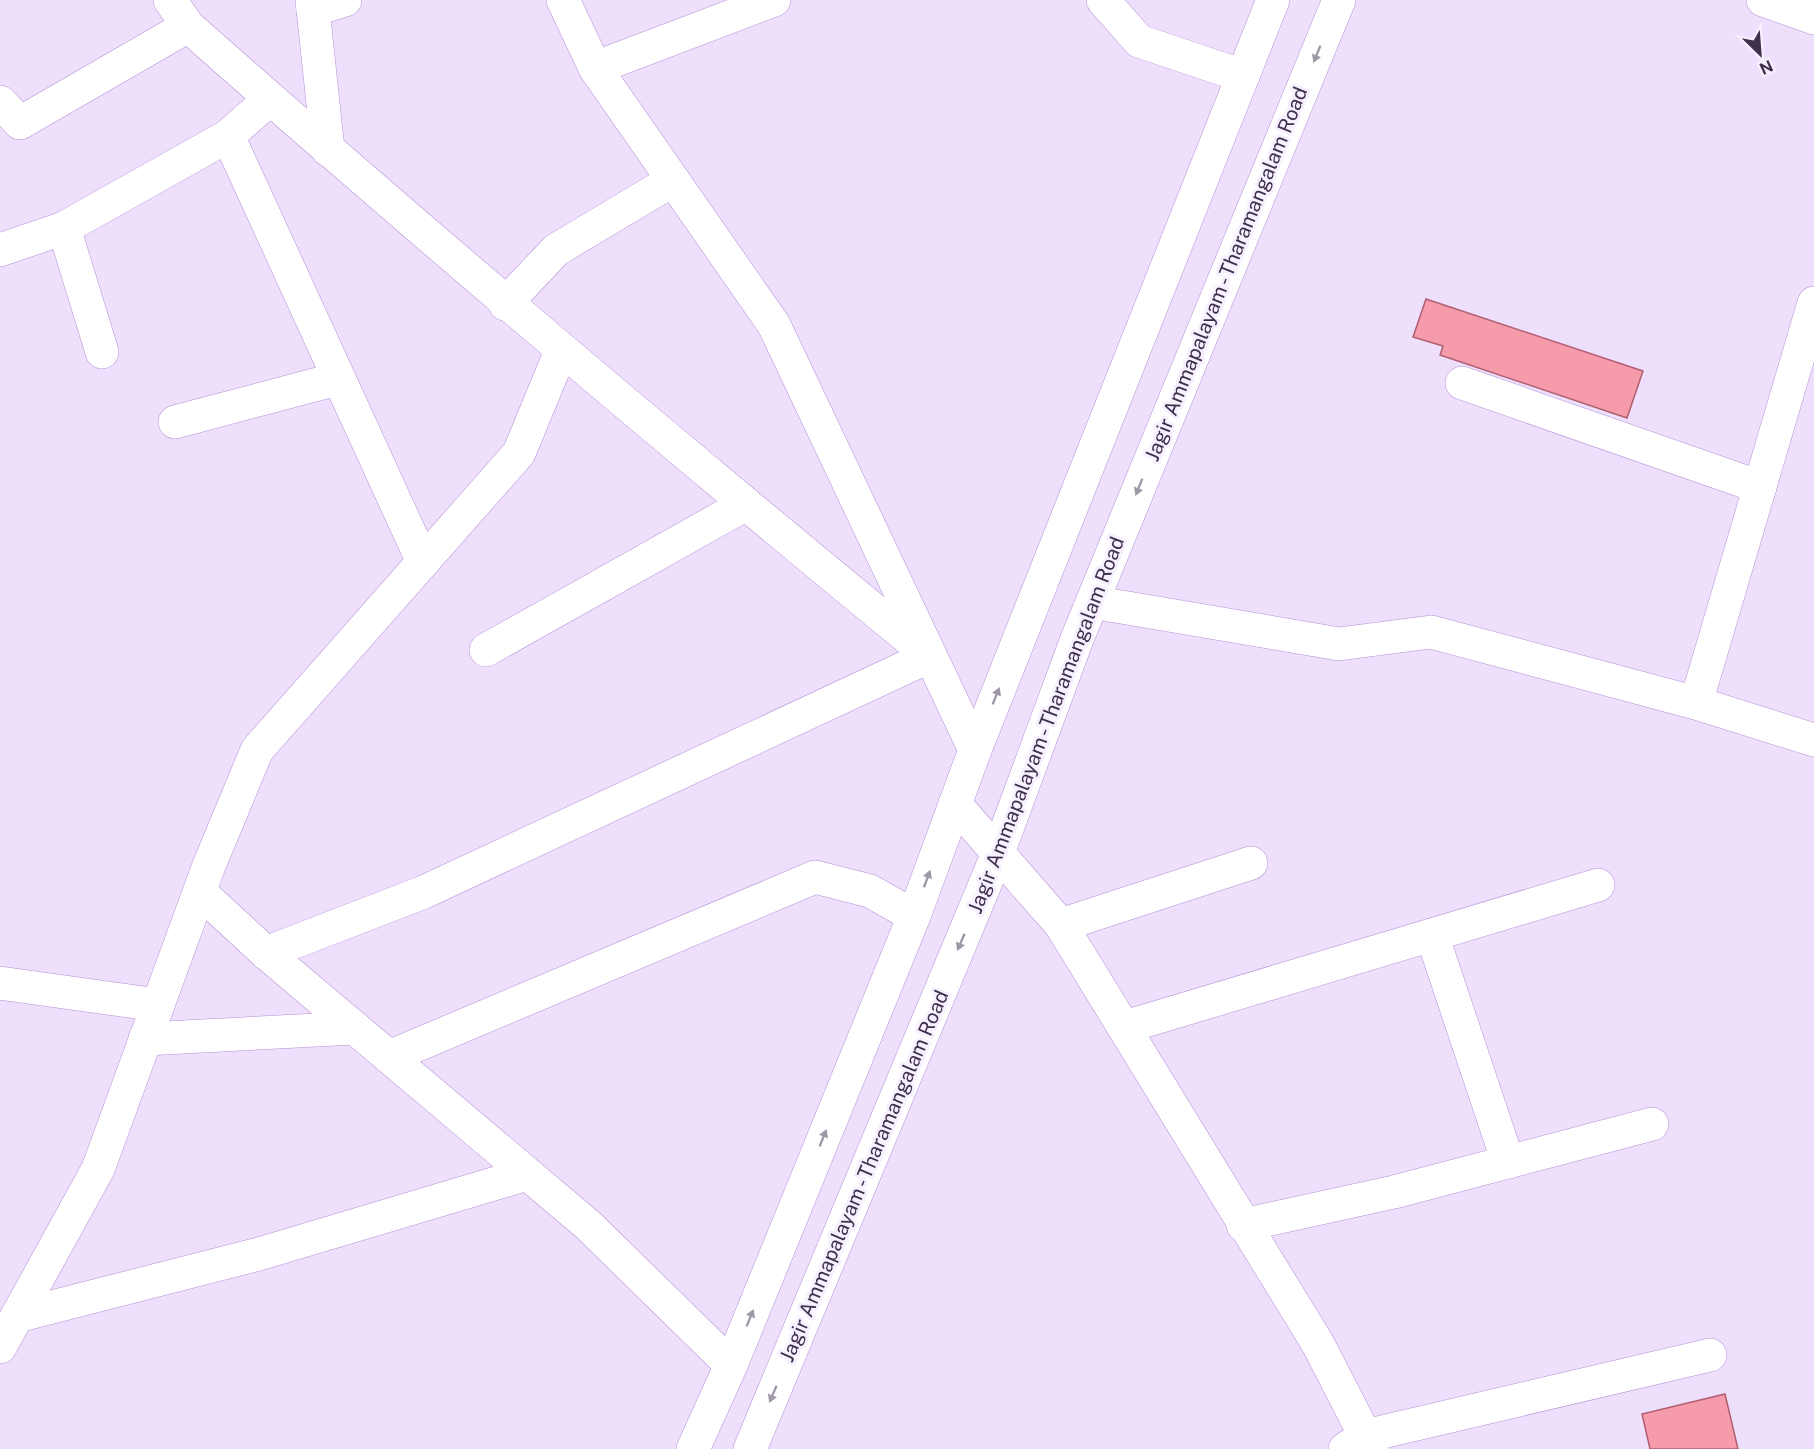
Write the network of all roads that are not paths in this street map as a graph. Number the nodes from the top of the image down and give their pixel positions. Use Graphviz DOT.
graph roads {
  1 [pos="345,0"];
  2 [pos="563,0"];
  3 [pos="774,0"];
  4 [pos="1103,0"];
  5 [pos="1273,0"];
  6 [pos="1339,0"];
  7 [pos="1763,0"];
  8 [pos="313,5"];
  9 [pos="179,13"];
  10 [pos="1814,18"];
  11 [pos="595,68"];
  12 [pos="1243,76"];
  13 [pos="270,99"];
  14 [pos="0,102"];
  15 [pos="228,136"];
  16 [pos="328,150"];
  17 [pos="673,180"];
  18 [pos="64,228"];
  19 [pos="0,250"];
  20 [pos="505,304"];
  21 [pos="1813,307"];
  22 [pos="561,351"];
  23 [pos="102,352"];
  24 [pos="337,379"];
  25 [pos="1462,383"];
  26 [pos="175,422"];
  27 [pos="1760,487"];
  28 [pos="746,504"];
  29 [pos="423,562"];
  30 [pos="1092,602"];
  31 [pos="486,650"];
  32 [pos="930,656"];
  33 [pos="1696,702"];
  34 [pos="1814,740"];
  35 [pos="975,750"];
  36 [pos="955,804"];
  37 [pos="998,853"];
  38 [pos="1251,863"];
  39 [pos="1599,885"];
  40 [pos="200,892"];
  41 [pos="914,916"];
  42 [pos="1061,925"];
  43 [pos="1432,935"];
  44 [pos="266,954"];
  45 [pos="0,983"];
  46 [pos="158,1005"];
  47 [pos="1125,1027"];
  48 [pos="355,1028"];
  49 [pos="145,1039"];
  50 [pos="389,1057"];
  51 [pos="1652,1124"];
  52 [pos="1508,1162"];
  53 [pos="527,1174"];
  54 [pos="1243,1225"];
  55 [pos="17,1316"];
  56 [pos="0,1347"];
  57 [pos="1710,1355"];
  58 [pos="731,1365"];
  59 [pos="1361,1445"];
  60 [pos="693,1449"];
  61 [pos="750,1449"];
  1 -- 8 [label="street"];
  2 -- 11 [label="street"];
  3 -- 11 [label="street"];
  4 -- 12 [label="street"];
  5 -- 12 [label="street"];
  6 -- 30 [label="street, Jagir Ammapalayam - Tharamangalam Road, one-way"];
  7 -- 10 [label="street"];
  8 -- 16 [label="street"];
  9 -- 13 [label="street"];
  9 -- 14 [label="street"];
  11 -- 17 [label="street"];
  35 -- 12 [label="street, one-way"];
  13 -- 15 [label="street"];
  13 -- 16 [label="street"];
  15 -- 18 [label="street"];
  15 -- 24 [label="street"];
  16 -- 20 [label="street"];
  17 -- 20 [label="street"];
  17 -- 32 [label="street"];
  18 -- 19 [label="street"];
  18 -- 23 [label="street"];
  20 -- 22 [label="street"];
  21 -- 27 [label="street"];
  22 -- 28 [label="street"];
  22 -- 29 [label="street"];
  24 -- 26 [label="street"];
  24 -- 29 [label="street"];
  25 -- 27 [label="street"];
  27 -- 33 [label="street"];
  28 -- 31 [label="street"];
  28 -- 32 [label="street"];
  29 -- 40 [label="street"];
  30 -- 33 [label="street"];
  30 -- 37 [label="street, Jagir Ammapalayam - Tharamangalam Road"];
  32 -- 35 [label="street"];
  32 -- 44 [label="street"];
  33 -- 34 [label="street"];
  35 -- 36 [label="street"];
  36 -- 37 [label="street"];
  41 -- 36 [label="street, one-way"];
  37 -- 42 [label="street"];
  37 -- 61 [label="street, Jagir Ammapalayam - Tharamangalam Road, one-way"];
  38 -- 42 [label="street"];
  39 -- 43 [label="street"];
  40 -- 44 [label="street"];
  40 -- 46 [label="street"];
  41 -- 50 [label="street"];
  58 -- 41 [label="street, one-way"];
  42 -- 47 [label="street"];
  43 -- 47 [label="street"];
  43 -- 52 [label="street"];
  44 -- 48 [label="street"];
  45 -- 46 [label="street"];
  46 -- 49 [label="street"];
  47 -- 54 [label="street"];
  48 -- 49 [label="street"];
  48 -- 50 [label="street"];
  49 -- 55 [label="street"];
  50 -- 53 [label="street"];
  51 -- 52 [label="street"];
  52 -- 54 [label="street"];
  53 -- 55 [label="street"];
  53 -- 58 [label="street"];
  54 -- 59 [label="street"];
  55 -- 56 [label="street"];
  57 -- 59 [label="street"];
  58 -- 60 [label="street"];
}
